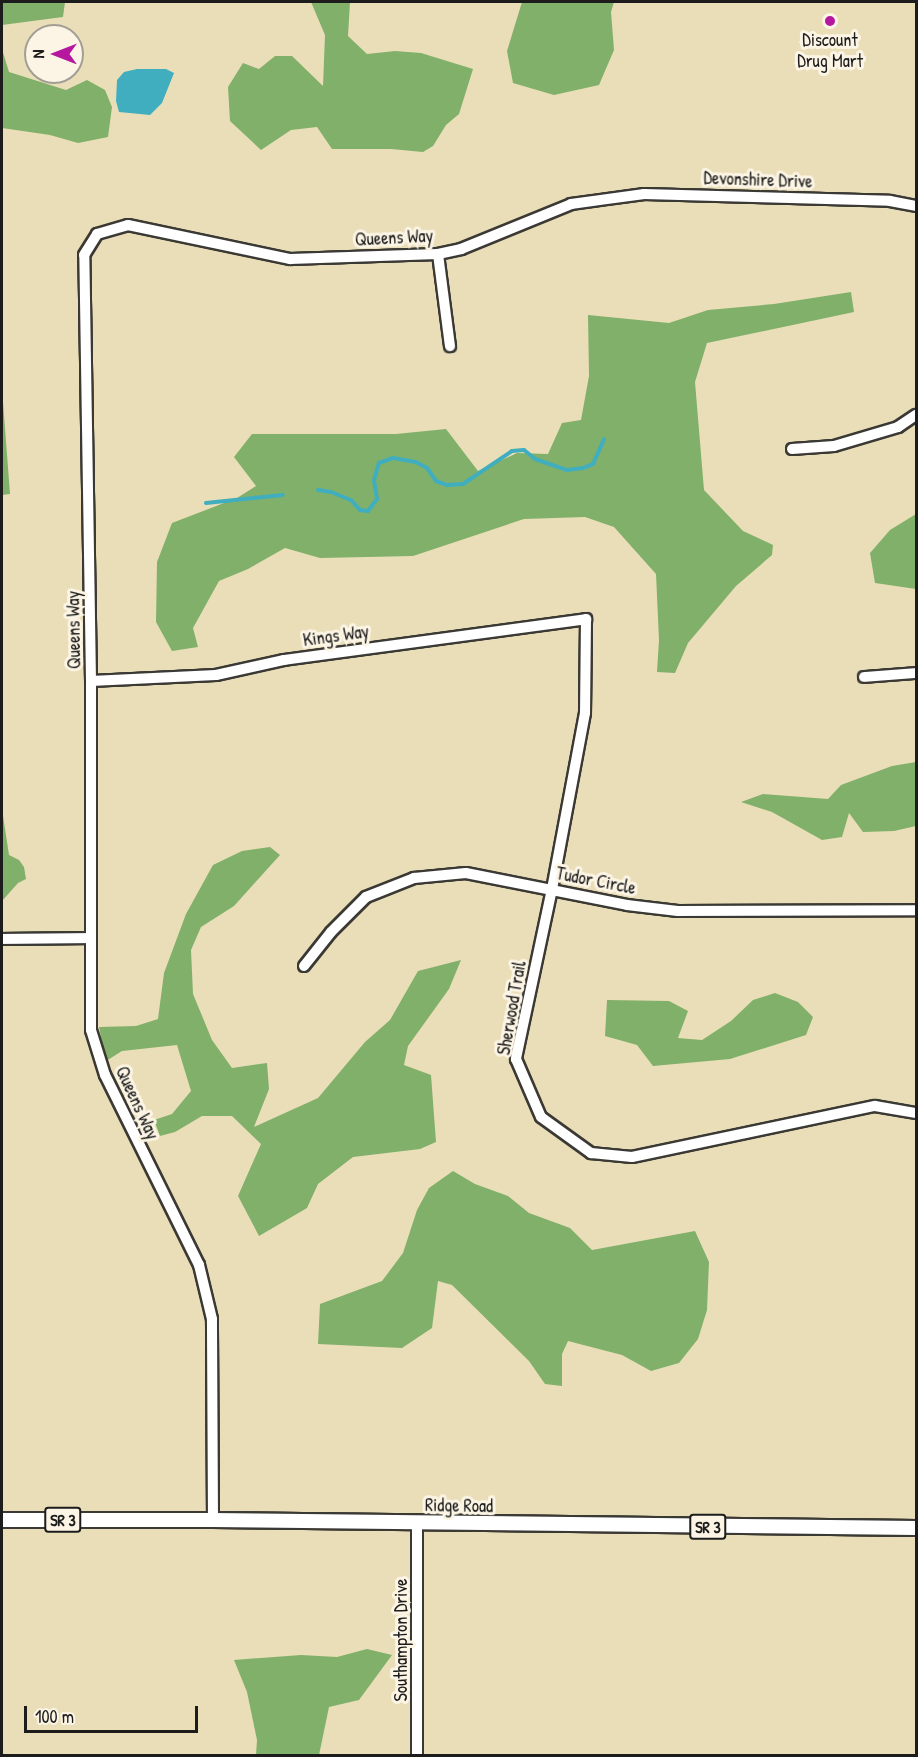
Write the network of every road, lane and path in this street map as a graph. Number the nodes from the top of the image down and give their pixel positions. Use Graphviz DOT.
graph roads {
  1 [pos="599,200"];
  2 [pos="916,206"];
  3 [pos="438,254"];
  4 [pos="450,346"];
  5 [pos="916,415"];
  6 [pos="792,449"];
  7 [pos="586,619"];
  8 [pos="916,673"];
  9 [pos="864,677"];
  10 [pos="91,681"];
  11 [pos="552,889"];
  12 [pos="916,910"];
  13 [pos="91,938"];
  14 [pos="2,939"];
  15 [pos="304,966"];
  16 [pos="916,1113"];
  17 [pos="2,1520"];
  18 [pos="213,1520"];
  19 [pos="417,1524"];
  20 [pos="916,1528"];
  21 [pos="417,1755"];
  1 -- 2 [label="street, Devonshire Drive"];
  1 -- 3 [label="street, Queens Way"];
  3 -- 4 [label="street"];
  3 -- 10 [label="street, Queens Way"];
  5 -- 6 [label="street"];
  7 -- 10 [label="street, Kings Way"];
  7 -- 11 [label="street, Sherwood Trail"];
  8 -- 9 [label="street"];
  10 -- 13 [label="street, Queens Way"];
  11 -- 12 [label="street, Tudor Circle"];
  11 -- 15 [label="street, Tudor Circle"];
  11 -- 16 [label="street, Sherwood Trail"];
  13 -- 14 [label="street"];
  13 -- 18 [label="street, Queens Way"];
  17 -- 18 [label="main road, Ridge Road / SR 3"];
  18 -- 19 [label="main road, Ridge Road / SR 3"];
  19 -- 20 [label="main road, Ridge Road / SR 3"];
  19 -- 21 [label="street, Southampton Drive"];
}
